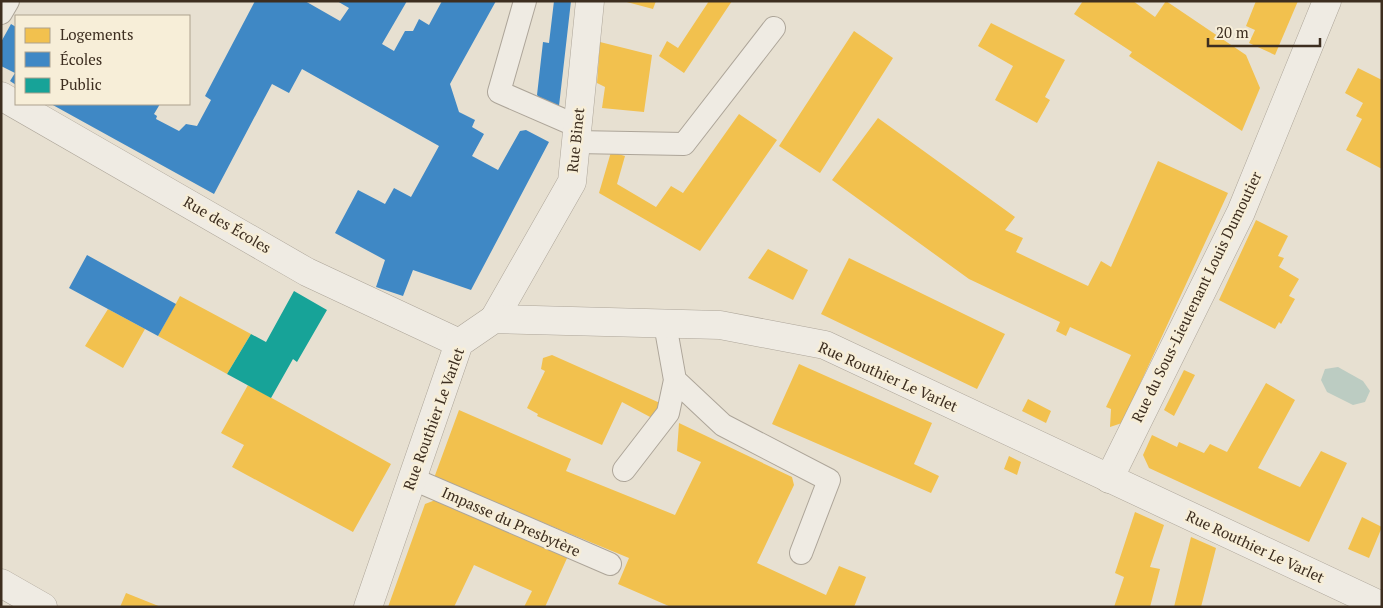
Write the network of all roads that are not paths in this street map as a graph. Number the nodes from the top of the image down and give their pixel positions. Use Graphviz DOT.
graph roads {
  1 [pos="8,1"];
  2 [pos="525,1"];
  3 [pos="590,1"];
  4 [pos="1327,1"];
  5 [pos="1,14"];
  6 [pos="774,28"];
  7 [pos="1,96"];
  8 [pos="15,104"];
  9 [pos="17,105"];
  10 [pos="577,134"];
  11 [pos="494,319"];
  12 [pos="665,324"];
  13 [pos="459,343"];
  14 [pos="675,380"];
  15 [pos="624,470"];
  16 [pos="413,479"];
  17 [pos="1108,479"];
  18 [pos="801,553"];
  19 [pos="610,564"];
  20 [pos="1,583"];
  21 [pos="1382,606"];
  22 [pos="43,607"];
  23 [pos="368,607"];
  1 -- 5 [label="lane"];
  2 -- 10 [label="lane"];
  3 -- 10 [label="street, Rue Binet"];
  4 -- 17 [label="street, Rue du Sous-Lieutenant Louis Dumoutier"];
  6 -- 10 [label="lane"];
  7 -- 8 [label="street, Rue des Écoles"];
  9 -- 13 [label="street, Rue des Écoles"];
  10 -- 11 [label="street, Rue Binet"];
  11 -- 12 [label="street, Rue Routhier Le Varlet"];
  11 -- 13 [label="street, Rue Routhier Le Varlet"];
  12 -- 14 [label="lane"];
  12 -- 17 [label="street, Rue Routhier Le Varlet"];
  13 -- 16 [label="street, Rue Routhier Le Varlet"];
  14 -- 15 [label="lane"];
  14 -- 18 [label="lane"];
  16 -- 19 [label="lane, Impasse du Presbytère"];
  16 -- 23 [label="street, Rue Routhier Le Varlet"];
  17 -- 21 [label="street, Rue Routhier Le Varlet"];
  20 -- 22 [label="street"];
}
